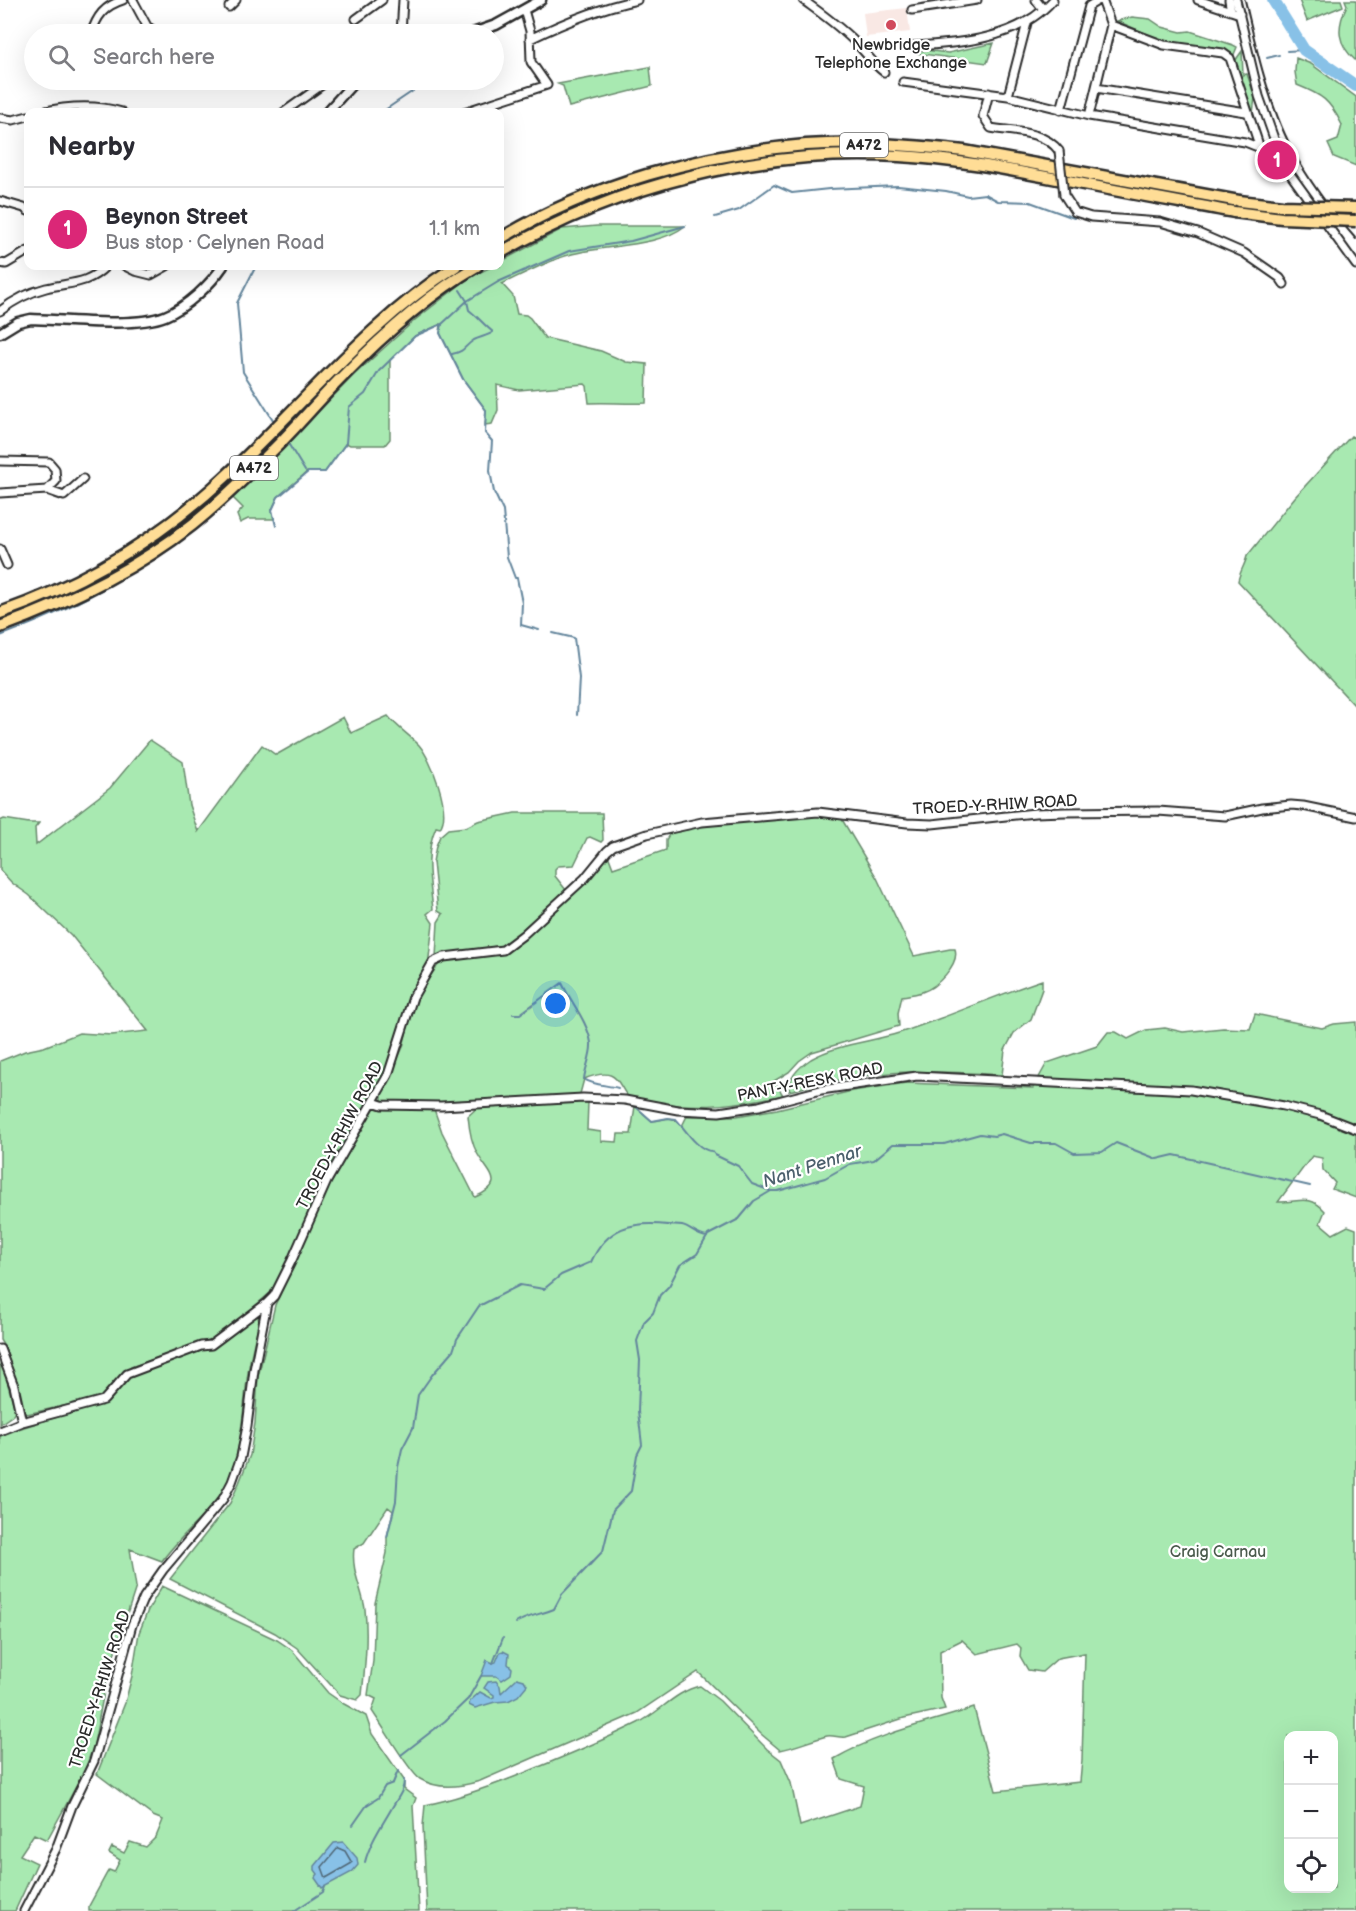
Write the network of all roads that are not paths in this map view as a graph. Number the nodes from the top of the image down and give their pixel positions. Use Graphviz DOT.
graph roads {
  1 [pos="123,0"];
  2 [pos="133,0"];
  3 [pos="236,0"];
  4 [pos="381,0"];
  5 [pos="403,0"];
  6 [pos="541,0"];
  7 [pos="637,0"];
  8 [pos="803,0"];
  9 [pos="976,0"];
  10 [pos="1036,0"];
  11 [pos="1053,0"];
  12 [pos="1100,0"];
  13 [pos="1198,0"];
  14 [pos="1229,0"];
  15 [pos="1236,0"];
  16 [pos="931,4"];
  17 [pos="229,7"];
  18 [pos="1043,9"];
  19 [pos="524,10"];
  20 [pos="912,10"];
  21 [pos="1231,11"];
  22 [pos="1240,14"];
  23 [pos="356,19"];
  24 [pos="1027,23"];
  25 [pos="94,24"];
  26 [pos="146,24"];
  27 [pos="402,24"];
  28 [pos="498,24"];
  29 [pos="1111,25"];
  30 [pos="530,39"];
  31 [pos="911,46"];
  32 [pos="884,72"];
  33 [pos="903,82"];
  34 [pos="1096,88"];
  35 [pos="315,90"];
  36 [pos="347,90"];
  37 [pos="988,93"];
  38 [pos="1008,96"];
  39 [pos="58,108"];
  40 [pos="96,108"];
  41 [pos="290,108"];
  42 [pos="331,108"];
  43 [pos="476,108"];
  44 [pos="1061,110"];
  45 [pos="1246,112"];
  46 [pos="1089,116"];
  47 [pos="24,117"];
  48 [pos="0,118"];
  49 [pos="1276,147"];
  50 [pos="1260,148"];
  51 [pos="0,201"];
  52 [pos="24,208"];
  53 [pos="1356,208"];
  54 [pos="1356,221"];
  55 [pos="504,236"];
  56 [pos="504,251"];
  57 [pos="24,253"];
  58 [pos="0,263"];
  59 [pos="1356,265"];
  60 [pos="100,270"];
  61 [pos="133,270"];
  62 [pos="160,270"];
  63 [pos="219,270"];
  64 [pos="450,270"];
  65 [pos="471,270"];
  66 [pos="1284,284"];
  67 [pos="0,311"];
  68 [pos="0,333"];
  69 [pos="0,461"];
  70 [pos="83,479"];
  71 [pos="47,490"];
  72 [pos="0,493"];
  73 [pos="0,549"];
  74 [pos="8,565"];
  75 [pos="0,613"];
  76 [pos="0,627"];
  77 [pos="1356,817"];
  78 [pos="373,1102"];
  79 [pos="1356,1129"];
  80 [pos="267,1303"];
  81 [pos="0,1349"];
  82 [pos="22,1422"];
  83 [pos="0,1431"];
  84 [pos="24,1911"];
  1 -- 25 [label="street"];
  2 -- 26 [label="street"];
  3 -- 17 [label="street"];
  4 -- 23 [label="street"];
  5 -- 27 [label="street"];
  6 -- 19 [label="street"];
  7 -- 30 [label="street"];
  8 -- 32 [label="street"];
  9 -- 16 [label="street"];
  10 -- 18 [label="street"];
  11 -- 18 [label="street"];
  12 -- 29 [label="street"];
  12 -- 44 [label="street"];
  13 -- 21 [label="street"];
  14 -- 21 [label="street"];
  15 -- 22 [label="street"];
  16 -- 20 [label="street"];
  18 -- 24 [label="street"];
  19 -- 28 [label="street"];
  19 -- 30 [label="street"];
  21 -- 22 [label="street"];
  22 -- 49 [label="street"];
  24 -- 31 [label="street"];
  24 -- 38 [label="street"];
  29 -- 34 [label="street"];
  29 -- 45 [label="street"];
  30 -- 43 [label="street"];
  33 -- 37 [label="street"];
  34 -- 45 [label="street"];
  34 -- 46 [label="street"];
  35 -- 41 [label="street"];
  36 -- 42 [label="street"];
  37 -- 38 [label="street"];
  37 -- 66 [label="street, bridge"];
  38 -- 44 [label="street"];
  39 -- 40 [label="street"];
  44 -- 46 [label="street"];
  45 -- 50 [label="street"];
  46 -- 50 [label="street"];
  47 -- 48 [label="street"];
  49 -- 50 [label="street"];
  49 -- 59 [label="street"];
  51 -- 52 [label="street"];
  53 -- 55 [label="main road, A472, bridge"];
  54 -- 56 [label="main road, A472, bridge"];
  57 -- 58 [label="street"];
  60 -- 67 [label="street"];
  61 -- 62 [label="street"];
  63 -- 68 [label="street"];
  64 -- 75 [label="main road, A472"];
  65 -- 76 [label="main road, A472"];
  69 -- 71 [label="street"];
  70 -- 71 [label="street"];
  71 -- 72 [label="street"];
  73 -- 74 [label="street"];
  77 -- 78 [label="street, TROED-Y-RHIW ROAD"];
  78 -- 79 [label="street, PANT-Y-RESK ROAD"];
  78 -- 80 [label="street, TROED-Y-RHIW ROAD"];
  80 -- 82 [label="street"];
  80 -- 84 [label="street, TROED-Y-RHIW ROAD"];
  81 -- 82 [label="street"];
  82 -- 83 [label="street"];
}
